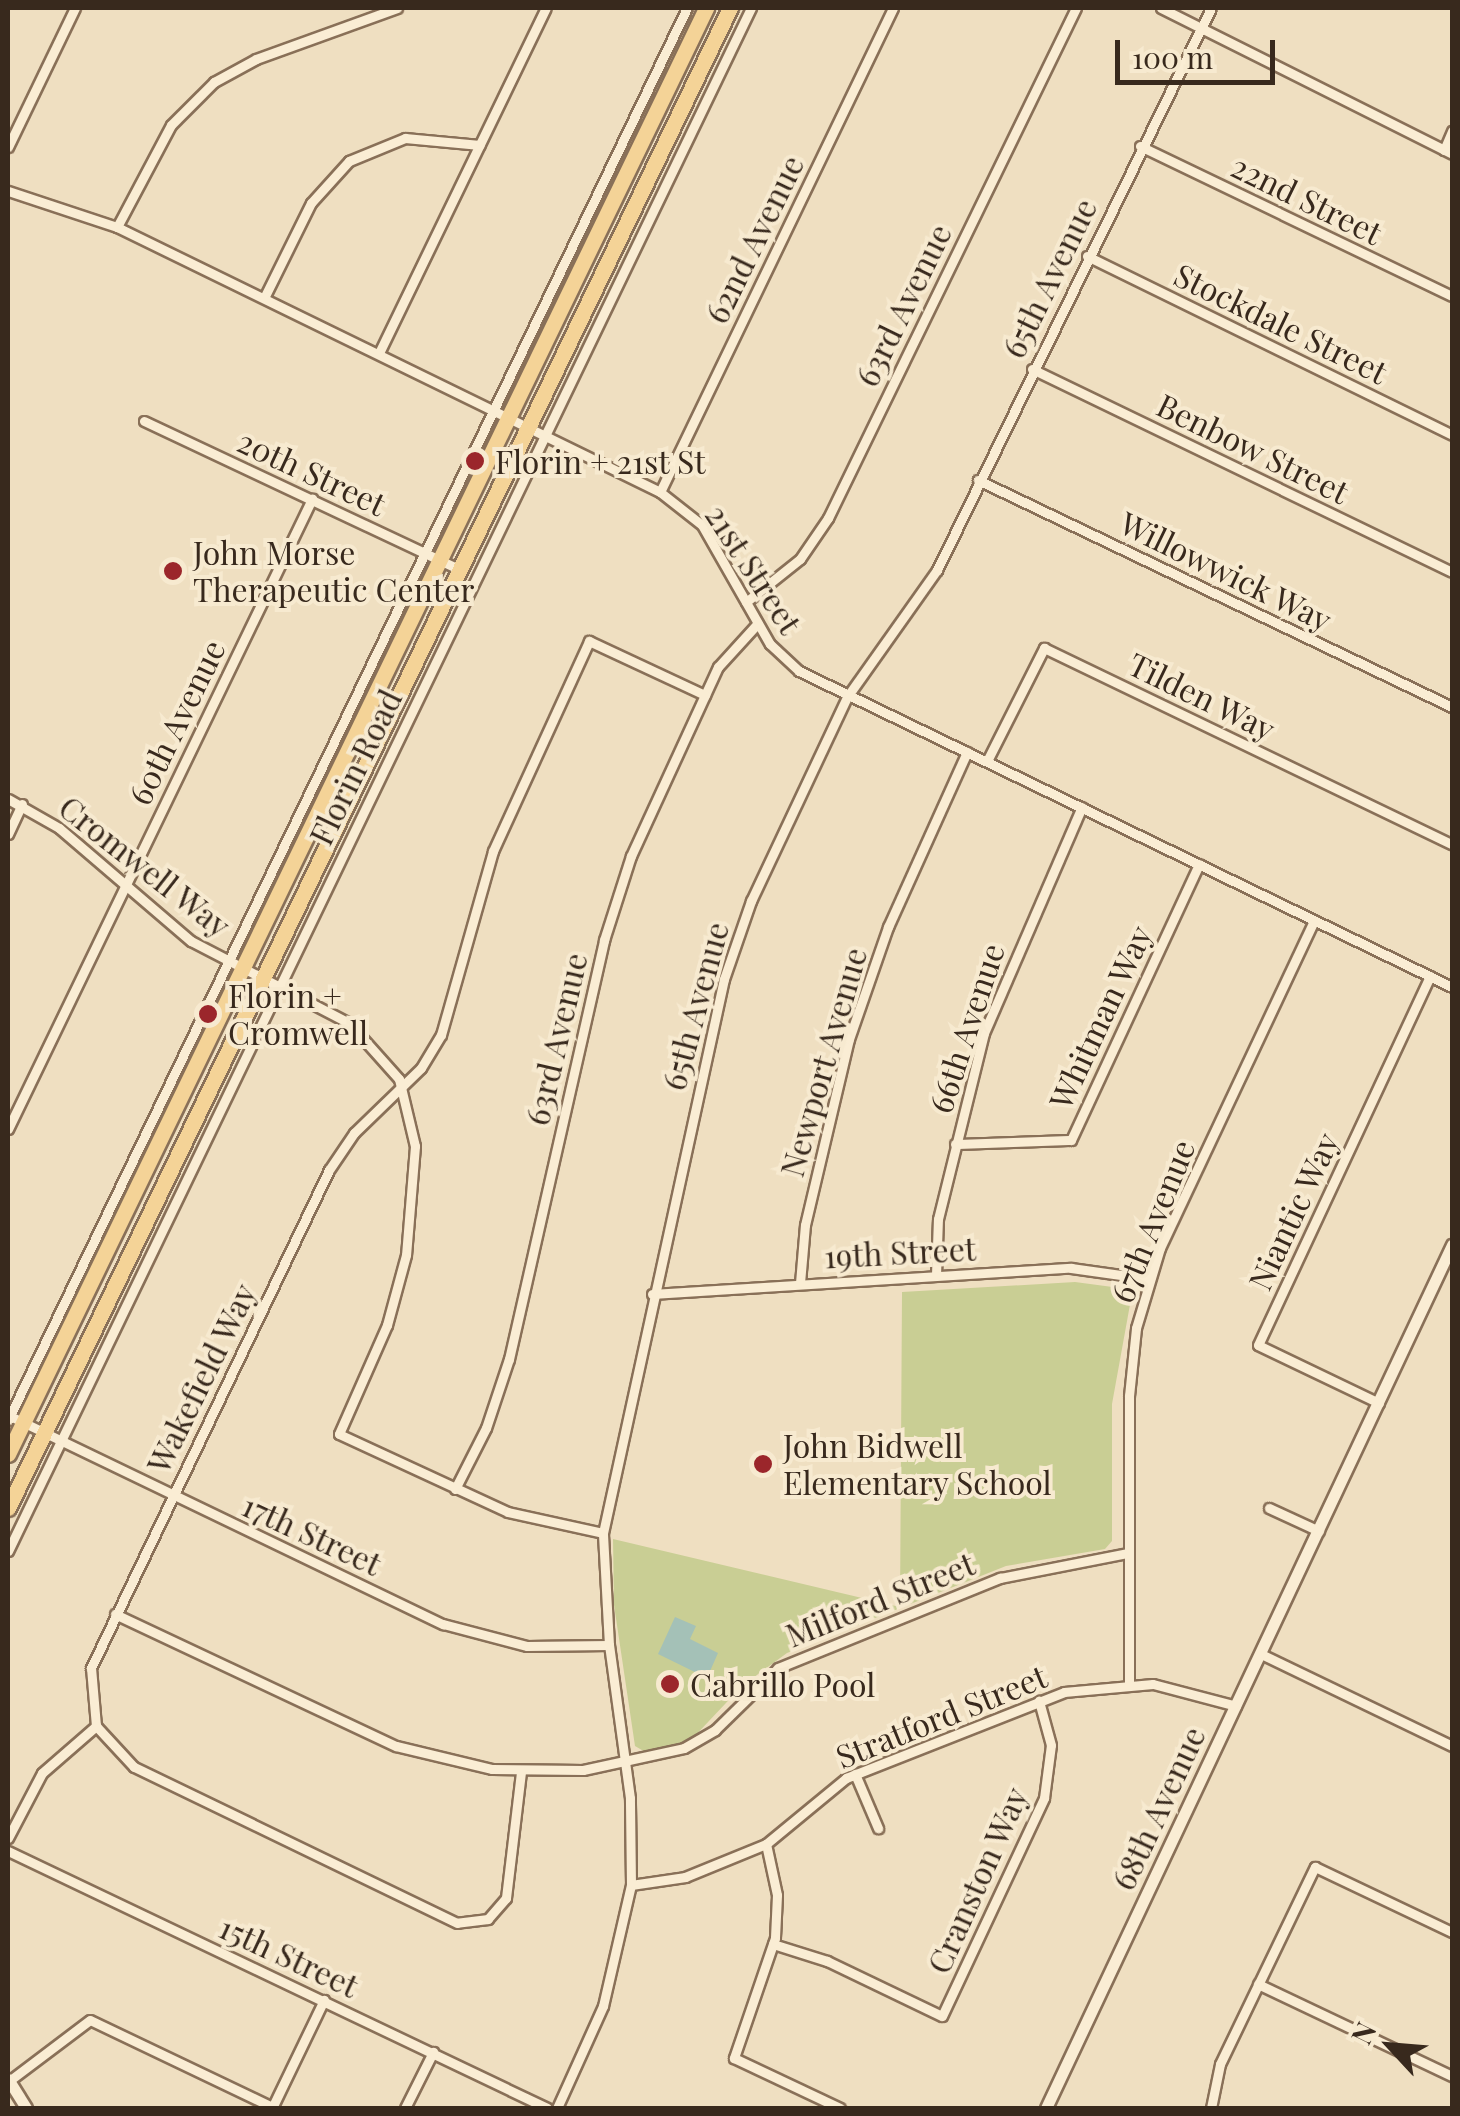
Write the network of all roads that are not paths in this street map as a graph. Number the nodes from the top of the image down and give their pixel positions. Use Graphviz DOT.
graph roads {
  1 [pos="75,8"];
  2 [pos="397,8"];
  3 [pos="546,8"];
  4 [pos="687,8"];
  5 [pos="706,8"];
  6 [pos="730,8"];
  7 [pos="752,8"];
  8 [pos="893,8"];
  9 [pos="1076,8"];
  10 [pos="1160,8"];
  11 [pos="1211,8"];
  12 [pos="1199,30"];
  13 [pos="1452,132"];
  14 [pos="480,146"];
  15 [pos="1140,146"];
  16 [pos="8,147"];
  17 [pos="1448,152"];
  18 [pos="8,191"];
  19 [pos="117,227"];
  20 [pos="1087,256"];
  21 [pos="1452,296"];
  22 [pos="264,298"];
  23 [pos="379,353"];
  24 [pos="1032,369"];
  25 [pos="501,412"];
  26 [pos="144,421"];
  27 [pos="528,425"];
  28 [pos="546,434"];
  29 [pos="1452,435"];
  30 [pos="978,480"];
  31 [pos="660,492"];
  32 [pos="312,499"];
  33 [pos="431,556"];
  34 [pos="459,570"];
  35 [pos="1452,572"];
  36 [pos="746,602"];
  37 [pos="758,623"];
  38 [pos="706,695"];
  39 [pos="847,696"];
  40 [pos="1452,707"];
  41 [pos="967,752"];
  42 [pos="987,762"];
  43 [pos="8,799"];
  44 [pos="22,804"];
  45 [pos="1082,807"];
  46 [pos="8,834"];
  47 [pos="1452,844"];
  48 [pos="1199,864"];
  49 [pos="126,884"];
  50 [pos="1314,920"];
  51 [pos="235,964"];
  52 [pos="1430,976"];
  53 [pos="263,978"];
  54 [pos="280,986"];
  55 [pos="1452,987"];
  56 [pos="403,1087"];
  57 [pos="8,1129"];
  58 [pos="955,1144"];
  59 [pos="1452,1245"];
  60 [pos="936,1276"];
  61 [pos="1149,1279"];
  62 [pos="800,1283"];
  63 [pos="652,1294"];
  64 [pos="1380,1403"];
  65 [pos="12,1418"];
  66 [pos="44,1432"];
  67 [pos="61,1441"];
  68 [pos="8,1454"];
  69 [pos="455,1489"];
  70 [pos="172,1495"];
  71 [pos="8,1508"];
  72 [pos="1269,1508"];
  73 [pos="1319,1532"];
  74 [pos="603,1534"];
  75 [pos="8,1551"];
  76 [pos="1128,1553"];
  77 [pos="115,1614"];
  78 [pos="608,1645"];
  79 [pos="1261,1654"];
  80 [pos="1128,1683"];
  81 [pos="1039,1701"];
  82 [pos="1236,1706"];
  83 [pos="96,1726"];
  84 [pos="1452,1746"];
  85 [pos="626,1764"];
  86 [pos="521,1772"];
  87 [pos="855,1774"];
  88 [pos="878,1828"];
  89 [pos="8,1838"];
  90 [pos="766,1844"];
  91 [pos="8,1851"];
  92 [pos="631,1885"];
  93 [pos="1452,1932"];
  94 [pos="774,1944"];
  95 [pos="1258,1984"];
  96 [pos="324,2000"];
  97 [pos="433,2052"];
  98 [pos="1452,2076"];
  99 [pos="8,2080"];
  100 [pos="26,2108"];
  101 [pos="272,2108"];
  102 [pos="406,2108"];
  103 [pos="548,2108"];
  104 [pos="558,2108"];
  105 [pos="840,2108"];
  106 [pos="1046,2108"];
  107 [pos="1211,2108"];
  1 -- 16 [label="street"];
  2 -- 19 [label="street"];
  3 -- 14 [label="street"];
  4 -- 25 [label="street, Florin Road"];
  5 -- 25 [label="main road, Florin Road"];
  6 -- 27 [label="main road, Florin Road"];
  7 -- 28 [label="street, Florin Road"];
  8 -- 31 [label="street, 62nd Avenue"];
  9 -- 36 [label="street, 63rd Avenue"];
  10 -- 12 [label="street"];
  11 -- 12 [label="street, 65th Avenue"];
  12 -- 15 [label="street, 65th Avenue"];
  12 -- 17 [label="street"];
  13 -- 17 [label="street"];
  14 -- 22 [label="street"];
  14 -- 23 [label="street"];
  15 -- 20 [label="street, 65th Avenue"];
  15 -- 21 [label="street, 22nd Street"];
  18 -- 19 [label="street, 21st Street"];
  19 -- 22 [label="street, 21st Street"];
  20 -- 24 [label="street, 65th Avenue"];
  20 -- 29 [label="street, Stockdale Street"];
  22 -- 23 [label="street, 21st Street"];
  23 -- 25 [label="street, 21st Street"];
  24 -- 30 [label="street, 65th Avenue"];
  24 -- 35 [label="street, Benbow Street"];
  25 -- 27 [label="street, 21st Street"];
  25 -- 33 [label="main road, Florin Road"];
  26 -- 32 [label="street, 20th Street"];
  27 -- 28 [label="street, 21st Street"];
  27 -- 34 [label="main road, Florin Road"];
  28 -- 31 [label="street, 21st Street"];
  28 -- 54 [label="street, Florin Road"];
  30 -- 39 [label="street, 65th Avenue"];
  30 -- 40 [label="street, Willowwick Way"];
  31 -- 36 [label="street, 21st Street"];
  32 -- 33 [label="street, 20th Street"];
  32 -- 49 [label="street, 60th Avenue"];
  33 -- 34 [label="street, 20th Street"];
  33 -- 51 [label="main road, Florin Road"];
  34 -- 53 [label="main road, Florin Road"];
  36 -- 37 [label="street, 21st Street"];
  37 -- 38 [label="street, 63rd Avenue"];
  37 -- 39 [label="street, 21st Street"];
  38 -- 56 [label="street, Wakefield Way"];
  38 -- 69 [label="street, 63rd Avenue"];
  39 -- 41 [label="street, 21st Street"];
  39 -- 63 [label="street, 65th Avenue"];
  41 -- 42 [label="street, 21st Street"];
  41 -- 62 [label="street, Newport Avenue"];
  42 -- 45 [label="street, 21st Street"];
  42 -- 47 [label="street, Tilden Way"];
  43 -- 44 [label="street, Cromwell Way"];
  44 -- 46 [label="street"];
  44 -- 49 [label="street, Cromwell Way"];
  45 -- 48 [label="street, 21st Street"];
  45 -- 58 [label="street, 66th Avenue"];
  48 -- 50 [label="street, 21st Street"];
  48 -- 58 [label="street, Whitman Way"];
  49 -- 51 [label="street, Cromwell Way"];
  49 -- 57 [label="street, 60th Avenue"];
  50 -- 52 [label="street, 21st Street"];
  50 -- 61 [label="street, 67th Avenue"];
  51 -- 53 [label="street, Cromwell Way"];
  51 -- 65 [label="main road, Florin Road"];
  52 -- 55 [label="street, 21st Street"];
  52 -- 64 [label="street, Niantic Way"];
  53 -- 54 [label="street, Cromwell Way"];
  53 -- 66 [label="main road, Florin Road"];
  54 -- 56 [label="street, Cromwell Way"];
  54 -- 67 [label="street, Florin Road"];
  56 -- 69 [label="street, Cromwell Way"];
  56 -- 70 [label="street, Wakefield Way"];
  58 -- 60 [label="street, 66th Avenue"];
  59 -- 64 [label="street, 68th Avenue"];
  60 -- 61 [label="street, 19th Street"];
  60 -- 62 [label="street, 19th Street"];
  61 -- 76 [label="street, 67th Avenue"];
  62 -- 63 [label="street, 19th Street"];
  63 -- 74 [label="street, 65th Avenue"];
  64 -- 73 [label="street, 68th Avenue"];
  65 -- 66 [label="street, 17th Street"];
  65 -- 68 [label="main road, Florin Road"];
  66 -- 67 [label="street, 17th Street"];
  66 -- 71 [label="main road, Florin Road"];
  67 -- 70 [label="street, 17th Street"];
  67 -- 75 [label="street, Florin Road"];
  69 -- 74 [label="street, Cromwell Way"];
  70 -- 77 [label="street, Wakefield Way"];
  70 -- 78 [label="street, 17th Street"];
  72 -- 73 [label="street"];
  73 -- 79 [label="street, 68th Avenue"];
  74 -- 78 [label="street, 65th Avenue"];
  76 -- 80 [label="street, 67th Avenue"];
  76 -- 85 [label="street, Milford Street"];
  77 -- 83 [label="street, Wakefield Way"];
  77 -- 86 [label="street, Milford Street"];
  78 -- 85 [label="street, 65th Avenue"];
  79 -- 82 [label="street, 68th Avenue"];
  79 -- 84 [label="street"];
  80 -- 81 [label="street, Stratford Street"];
  80 -- 82 [label="street, Stratford Street"];
  81 -- 87 [label="street, Stratford Street"];
  81 -- 94 [label="street, Cranston Way"];
  82 -- 106 [label="street, 68th Avenue"];
  83 -- 86 [label="street"];
  83 -- 89 [label="street"];
  85 -- 86 [label="street, Milford Street"];
  85 -- 92 [label="street, 65th Avenue"];
  87 -- 88 [label="street"];
  87 -- 90 [label="street, Stratford Street"];
  90 -- 92 [label="street, Stratford Street"];
  90 -- 94 [label="street"];
  91 -- 96 [label="street, 15th Street"];
  92 -- 104 [label="street, 65th Avenue"];
  93 -- 95 [label="street"];
  94 -- 105 [label="street"];
  95 -- 98 [label="street"];
  95 -- 107 [label="street"];
  96 -- 97 [label="street, 15th Street"];
  96 -- 101 [label="street"];
  97 -- 102 [label="street"];
  97 -- 103 [label="street, 15th Street"];
  99 -- 100 [label="street"];
  99 -- 101 [label="street"];
}
